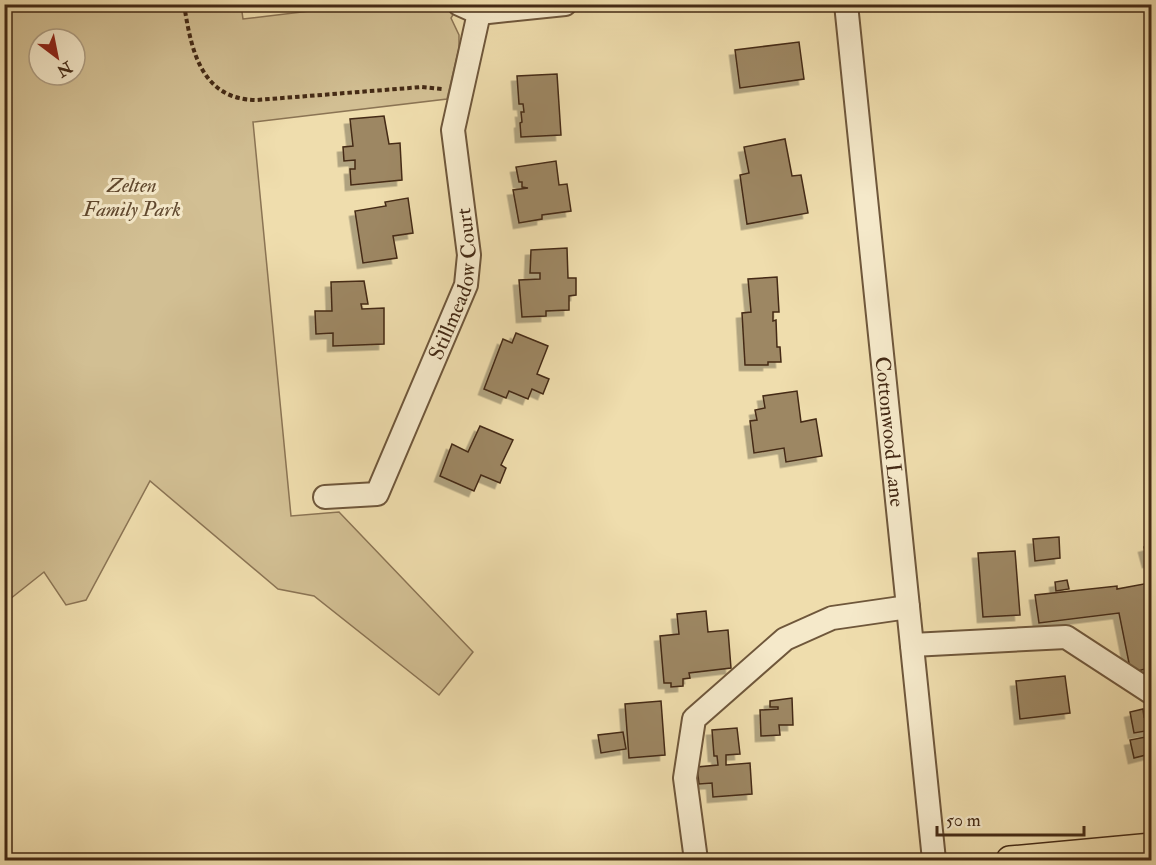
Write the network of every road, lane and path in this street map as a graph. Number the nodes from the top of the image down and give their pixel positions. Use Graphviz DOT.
graph roads {
  1 [pos="184,4"];
  2 [pos="565,4"];
  3 [pos="846,4"];
  4 [pos="469,9"];
  5 [pos="460,93"];
  6 [pos="325,497"];
  7 [pos="908,607"];
  8 [pos="912,645"];
  9 [pos="1152,693"];
  10 [pos="1152,847"];
  11 [pos="696,861"];
  12 [pos="934,861"];
  13 [pos="1010,861"];
  1 -- 5 [label="path"];
  2 -- 4 [label="street"];
  3 -- 7 [label="street, Cottonwood Lane"];
  4 -- 5 [label="street, Stillmeadow Court"];
  5 -- 6 [label="street, Stillmeadow Court"];
  7 -- 8 [label="street, Cottonwood Lane"];
  7 -- 11 [label="street"];
  8 -- 9 [label="street"];
  8 -- 12 [label="street, Cottonwood Lane"];
  10 -- 13 [label="main road"];
}
